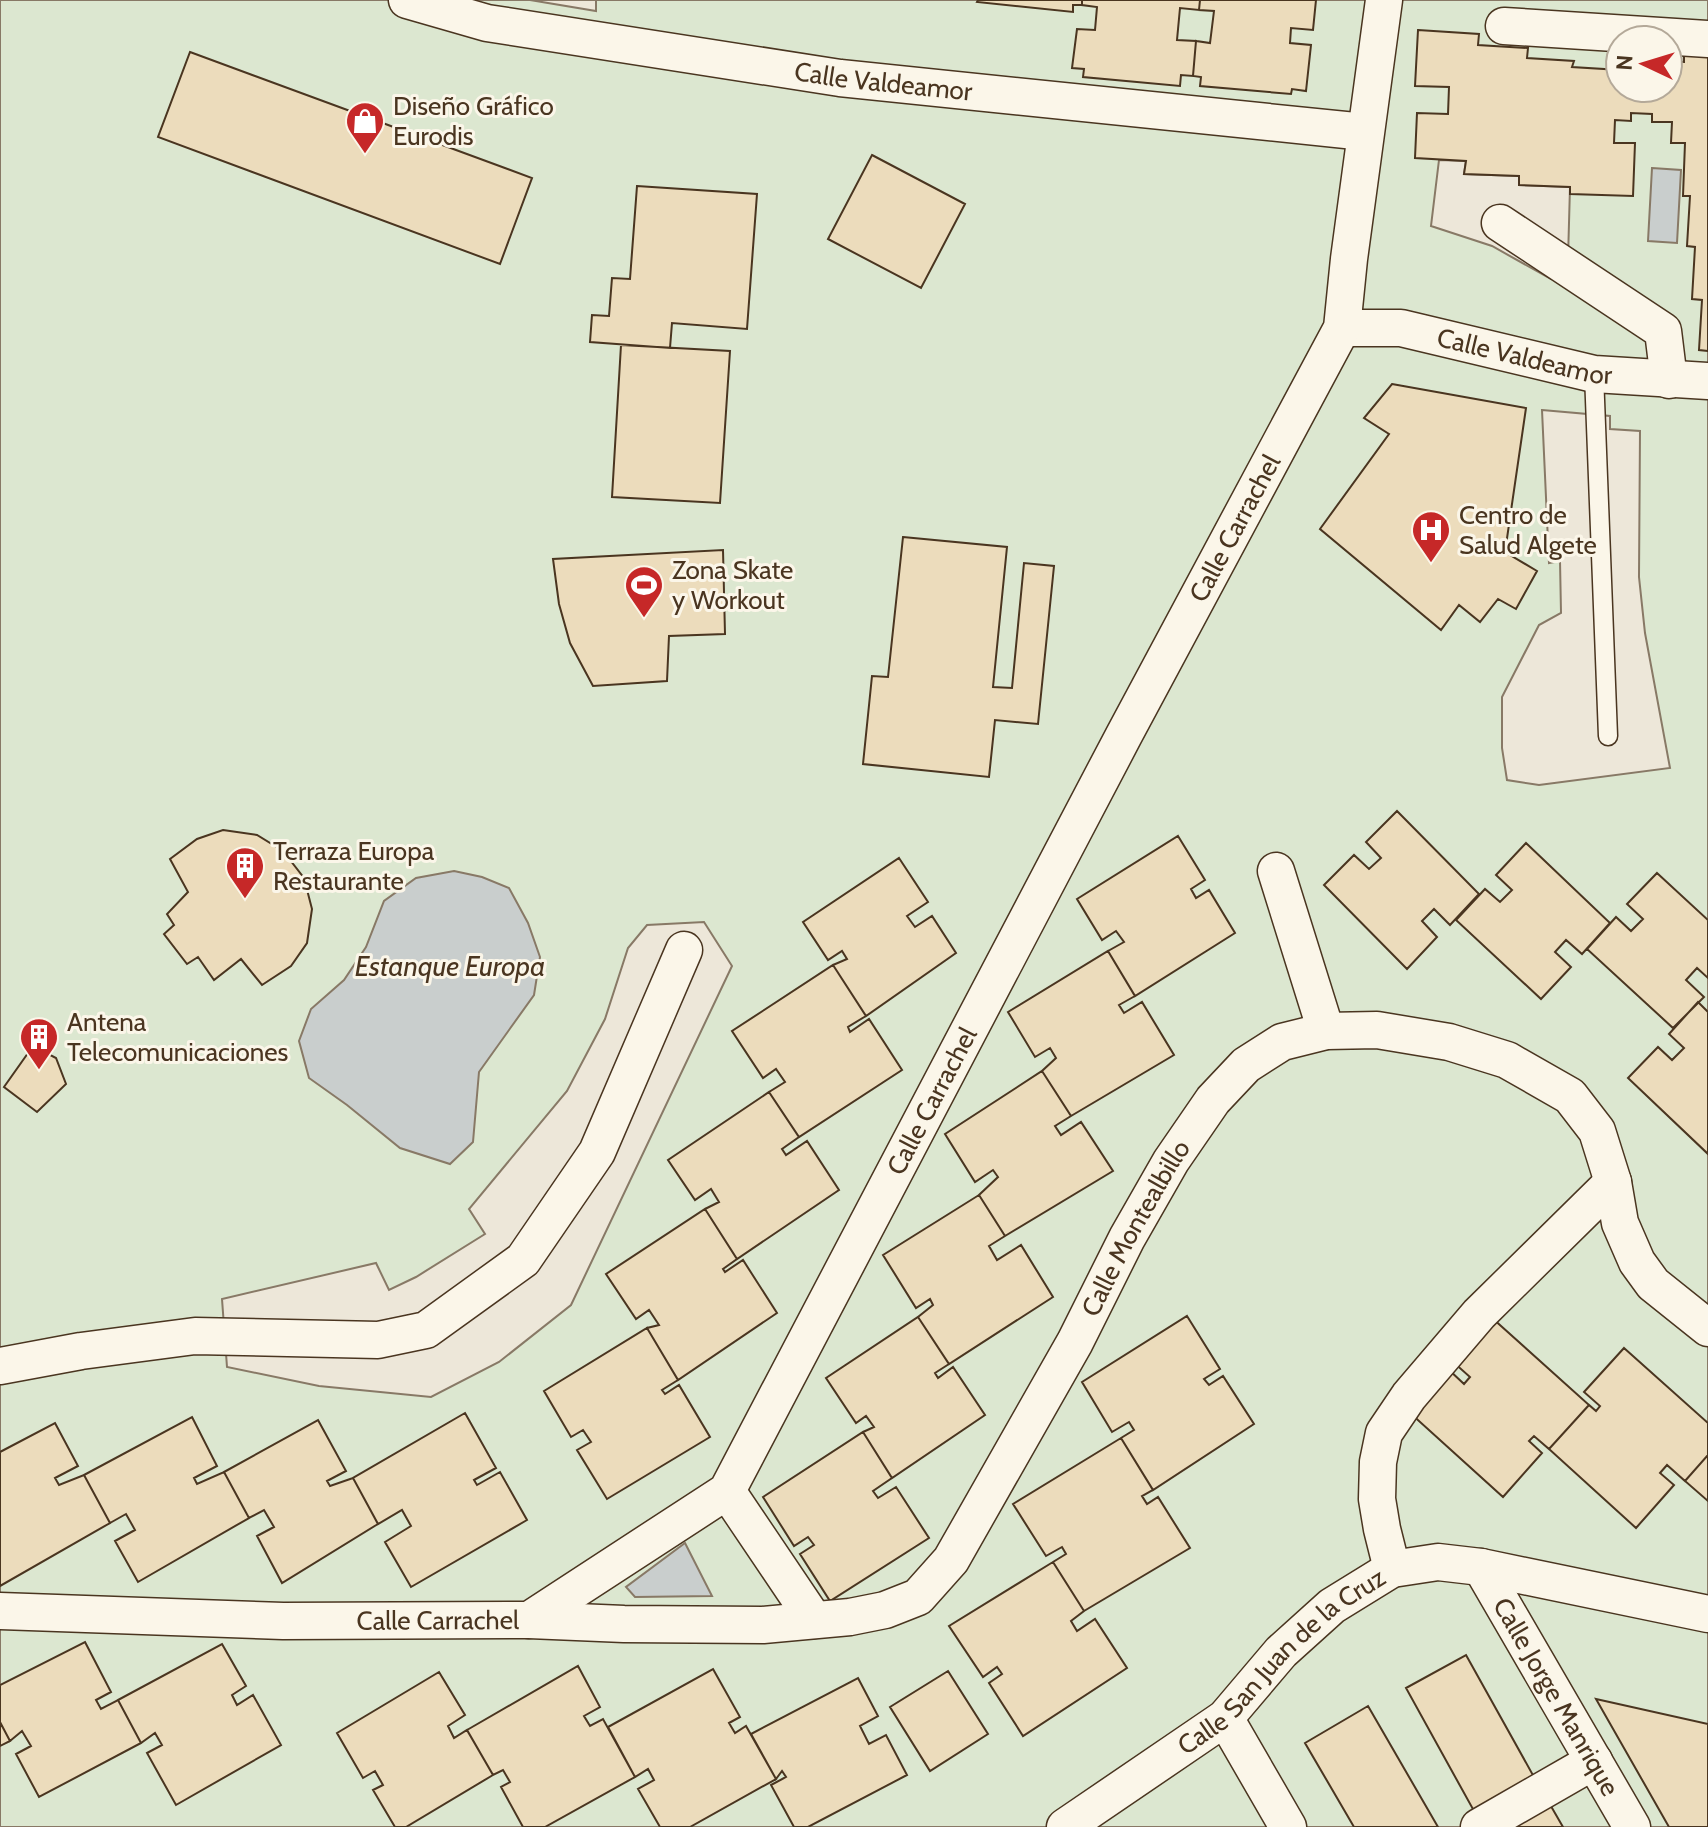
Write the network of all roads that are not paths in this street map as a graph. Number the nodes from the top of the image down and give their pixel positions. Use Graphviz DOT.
graph roads {
  1 [pos="407,0"];
  2 [pos="1384,0"];
  3 [pos="1504,26"];
  4 [pos="1708,39"];
  5 [pos="1365,132"];
  6 [pos="1500,223"];
  7 [pos="1342,328"];
  8 [pos="1594,374"];
  9 [pos="1669,380"];
  10 [pos="1708,381"];
  11 [pos="1608,736"];
  12 [pos="1276,871"];
  13 [pos="684,950"];
  14 [pos="1326,1031"];
  15 [pos="1613,1182"];
  16 [pos="1708,1328"];
  17 [pos="0,1366"];
  18 [pos="727,1491"];
  19 [pos="1481,1567"];
  20 [pos="1392,1569"];
  21 [pos="0,1611"];
  22 [pos="1708,1614"];
  23 [pos="529,1620"];
  24 [pos="814,1620"];
  25 [pos="1225,1718"];
  26 [pos="1594,1761"];
  27 [pos="1065,1827"];
  28 [pos="1288,1827"];
  29 [pos="1479,1827"];
  30 [pos="1632,1827"];
  1 -- 5 [label="street, Calle Valdeamor"];
  2 -- 5 [label="street, Calle Carrachel"];
  3 -- 4 [label="street"];
  5 -- 7 [label="street, Calle Carrachel"];
  6 -- 9 [label="street"];
  7 -- 8 [label="street, Calle Valdeamor"];
  7 -- 18 [label="street, Calle Carrachel"];
  8 -- 9 [label="street, Calle Valdeamor"];
  8 -- 11 [label="lane"];
  9 -- 10 [label="street, Calle Valdeamor"];
  12 -- 14 [label="street"];
  13 -- 17 [label="street"];
  14 -- 15 [label="street, Calle Montealbillo"];
  14 -- 24 [label="street, Calle Montealbillo"];
  15 -- 16 [label="street, Calle Montealbillo"];
  15 -- 20 [label="street"];
  18 -- 23 [label="street, Calle Carrachel"];
  18 -- 24 [label="street"];
  19 -- 20 [label="street, Calle San Juan de la Cruz"];
  19 -- 22 [label="street, Calle San Juan de la Cruz"];
  19 -- 26 [label="street, Calle Jorge Manrique"];
  20 -- 25 [label="street, Calle San Juan de la Cruz"];
  21 -- 23 [label="street, Calle Carrachel"];
  23 -- 24 [label="street, Calle Montealbillo"];
  25 -- 27 [label="street, Calle San Juan de la Cruz"];
  25 -- 28 [label="street"];
  26 -- 29 [label="street"];
  26 -- 30 [label="street, Calle Jorge Manrique"];
}
